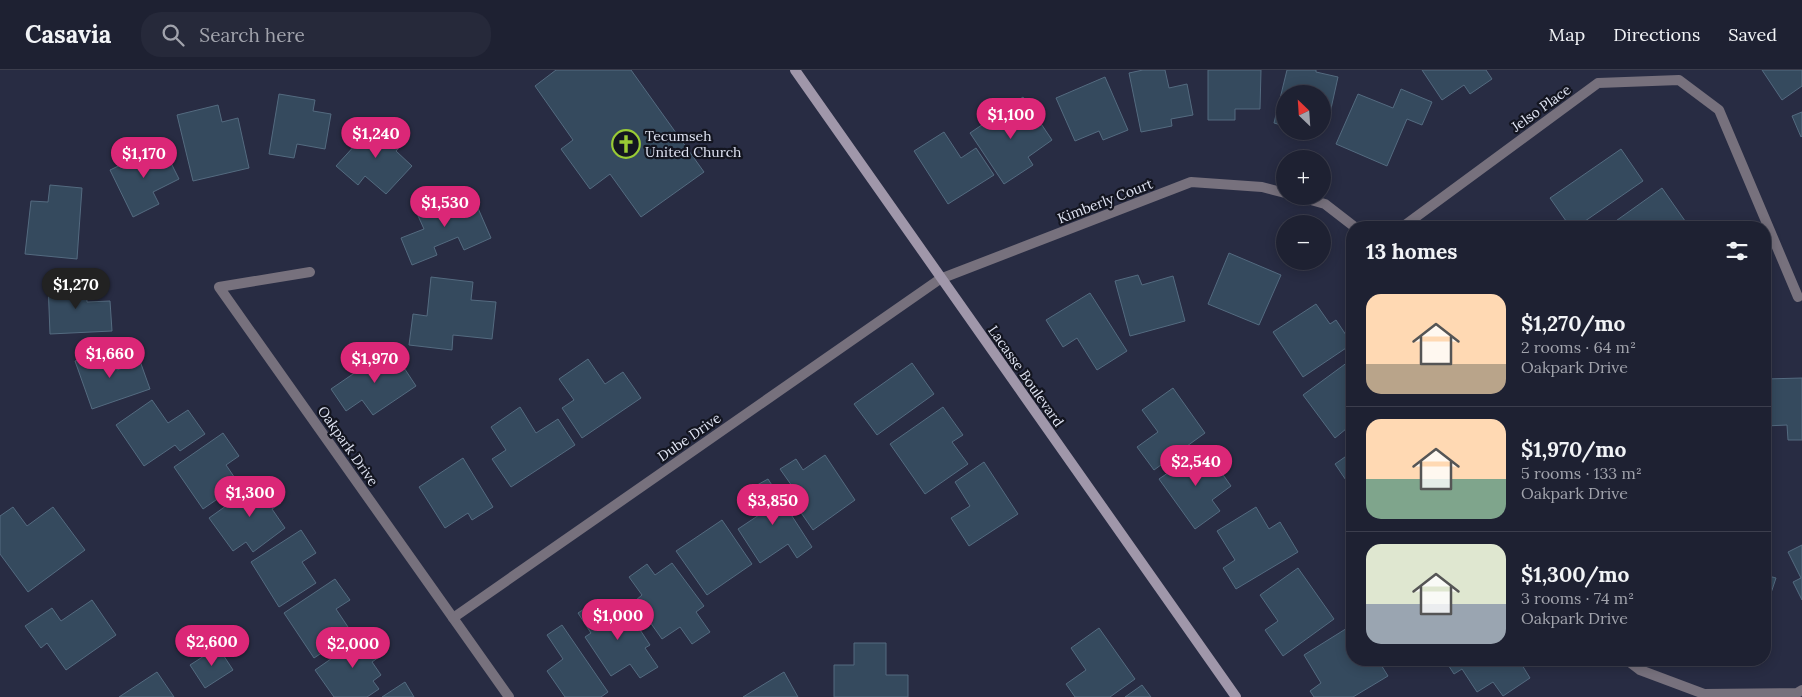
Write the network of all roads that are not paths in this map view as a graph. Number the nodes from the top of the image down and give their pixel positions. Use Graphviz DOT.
graph roads {
  1 [pos="795,70"];
  2 [pos="1276,191"];
  3 [pos="1326,205"];
  4 [pos="1347,221"];
  5 [pos="1411,221"];
  6 [pos="1766,221"];
  7 [pos="1771,233"];
  8 [pos="310,272"];
  9 [pos="940,279"];
  10 [pos="1798,297"];
  11 [pos="453,618"];
  12 [pos="1635,666"];
  13 [pos="1802,690"];
  14 [pos="509,697"];
  15 [pos="1236,697"];
  1 -- 9 [label="street, Lacasse Boulevard"];
  2 -- 9 [label="street, Kimberly Court"];
  3 -- 4 [label="street"];
  5 -- 6 [label="street, Jelso Place"];
  7 -- 10 [label="street, Jelso Place"];
  8 -- 11 [label="street, Oakpark Drive"];
  9 -- 11 [label="street, Dube Drive"];
  9 -- 15 [label="street, Lacasse Boulevard"];
  11 -- 14 [label="street, Oakpark Drive"];
  12 -- 13 [label="street"];
}
